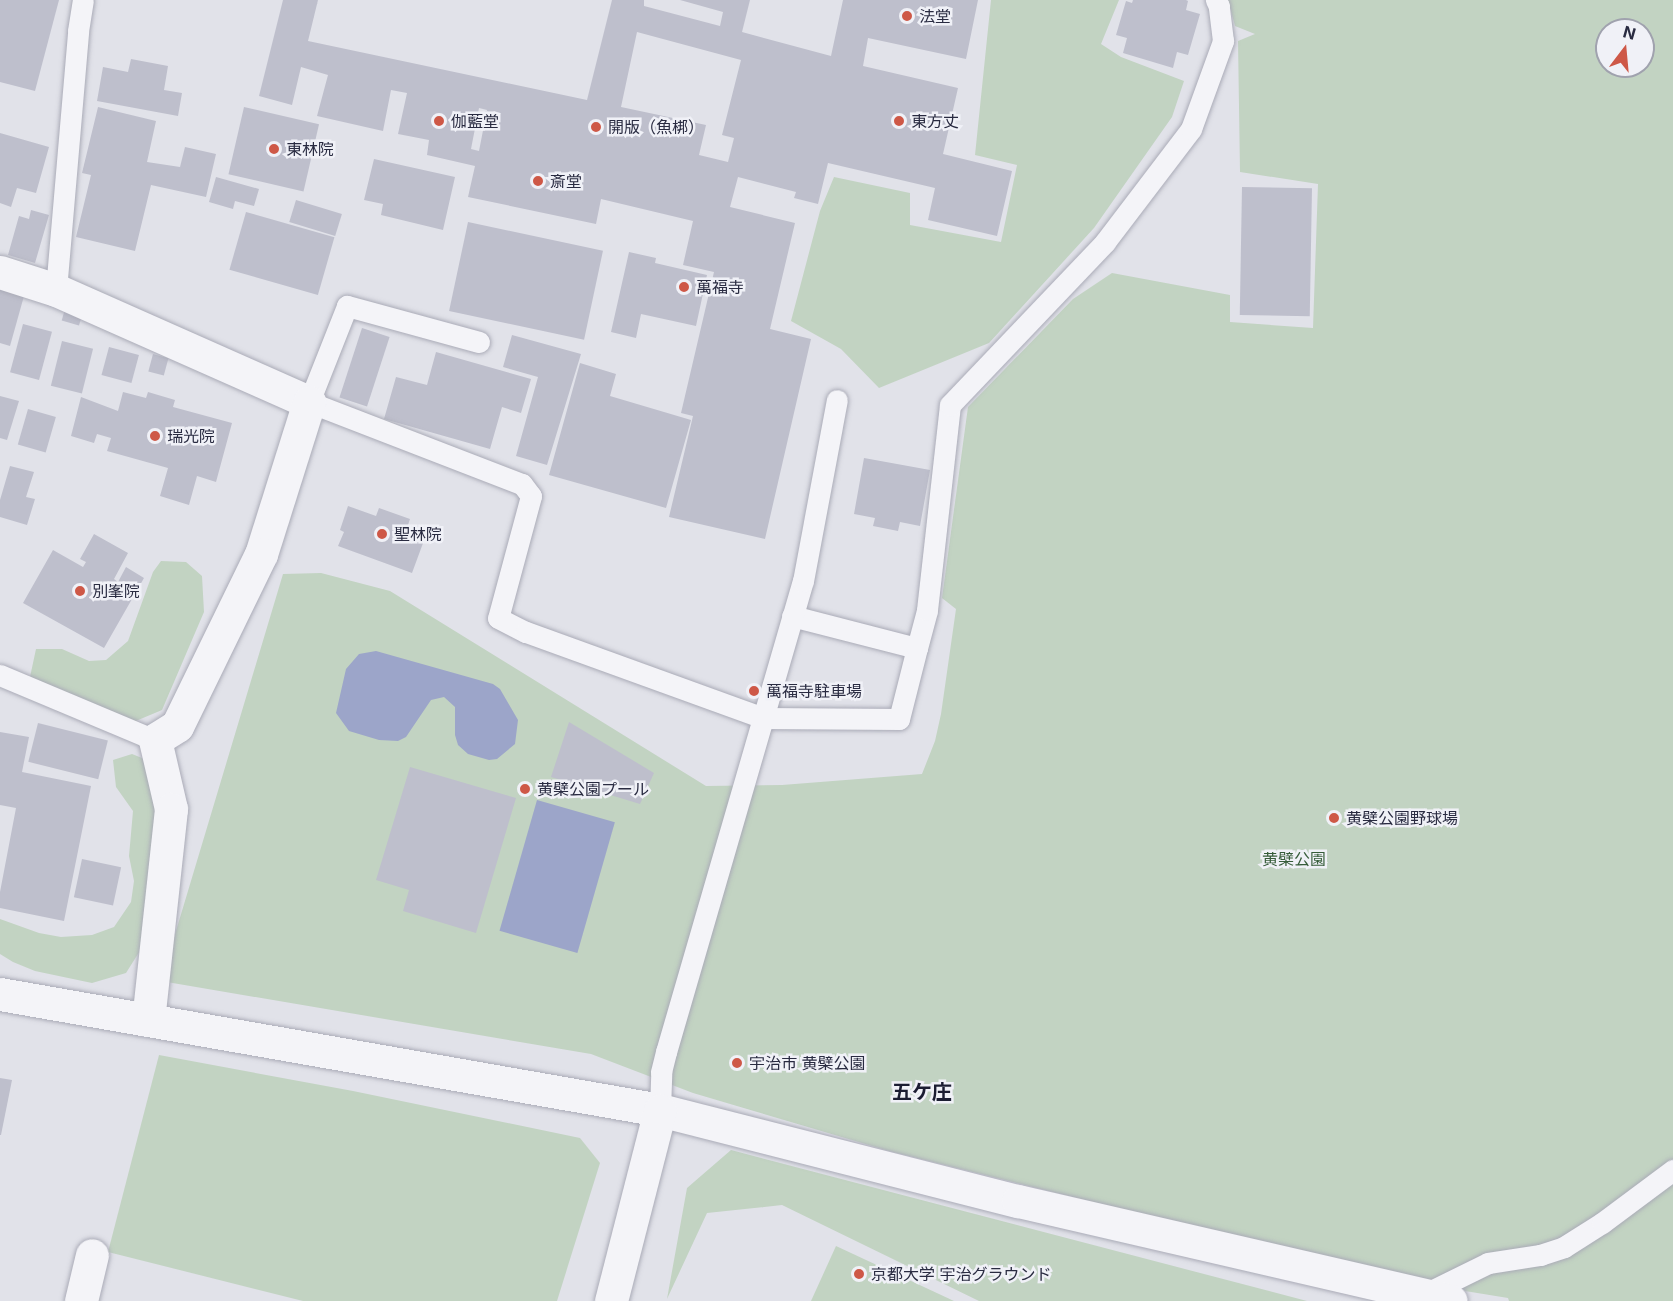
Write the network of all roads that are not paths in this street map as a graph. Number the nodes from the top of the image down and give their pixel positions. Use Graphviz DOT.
graph roads {
  1 [pos="83,0"];
  2 [pos="1216,0"];
  3 [pos="0,272"];
  4 [pos="56,290"];
  5 [pos="479,342"];
  6 [pos="837,400"];
  7 [pos="309,402"];
  8 [pos="792,616"];
  9 [pos="917,648"];
  10 [pos="0,675"];
  11 [pos="763,718"];
  12 [pos="155,740"];
  13 [pos="0,994"];
  14 [pos="148,1020"];
  15 [pos="660,1110"];
  16 [pos="1673,1170"];
  17 [pos="92,1255"];
  18 [pos="1437,1298"];
  19 [pos="81,1301"];
  20 [pos="611,1301"];
  1 -- 4 [label="lane"];
  2 -- 9 [label="lane"];
  3 -- 4 [label="street"];
  4 -- 7 [label="street"];
  5 -- 7 [label="lane"];
  6 -- 8 [label="lane"];
  7 -- 11 [label="lane"];
  7 -- 12 [label="street"];
  8 -- 9 [label="lane"];
  8 -- 11 [label="lane"];
  9 -- 11 [label="lane"];
  10 -- 12 [label="lane"];
  11 -- 15 [label="lane"];
  12 -- 14 [label="street"];
  13 -- 14 [label="street"];
  14 -- 15 [label="street"];
  15 -- 18 [label="street"];
  15 -- 20 [label="street"];
  16 -- 18 [label="lane"];
  17 -- 19 [label="street"];
}
